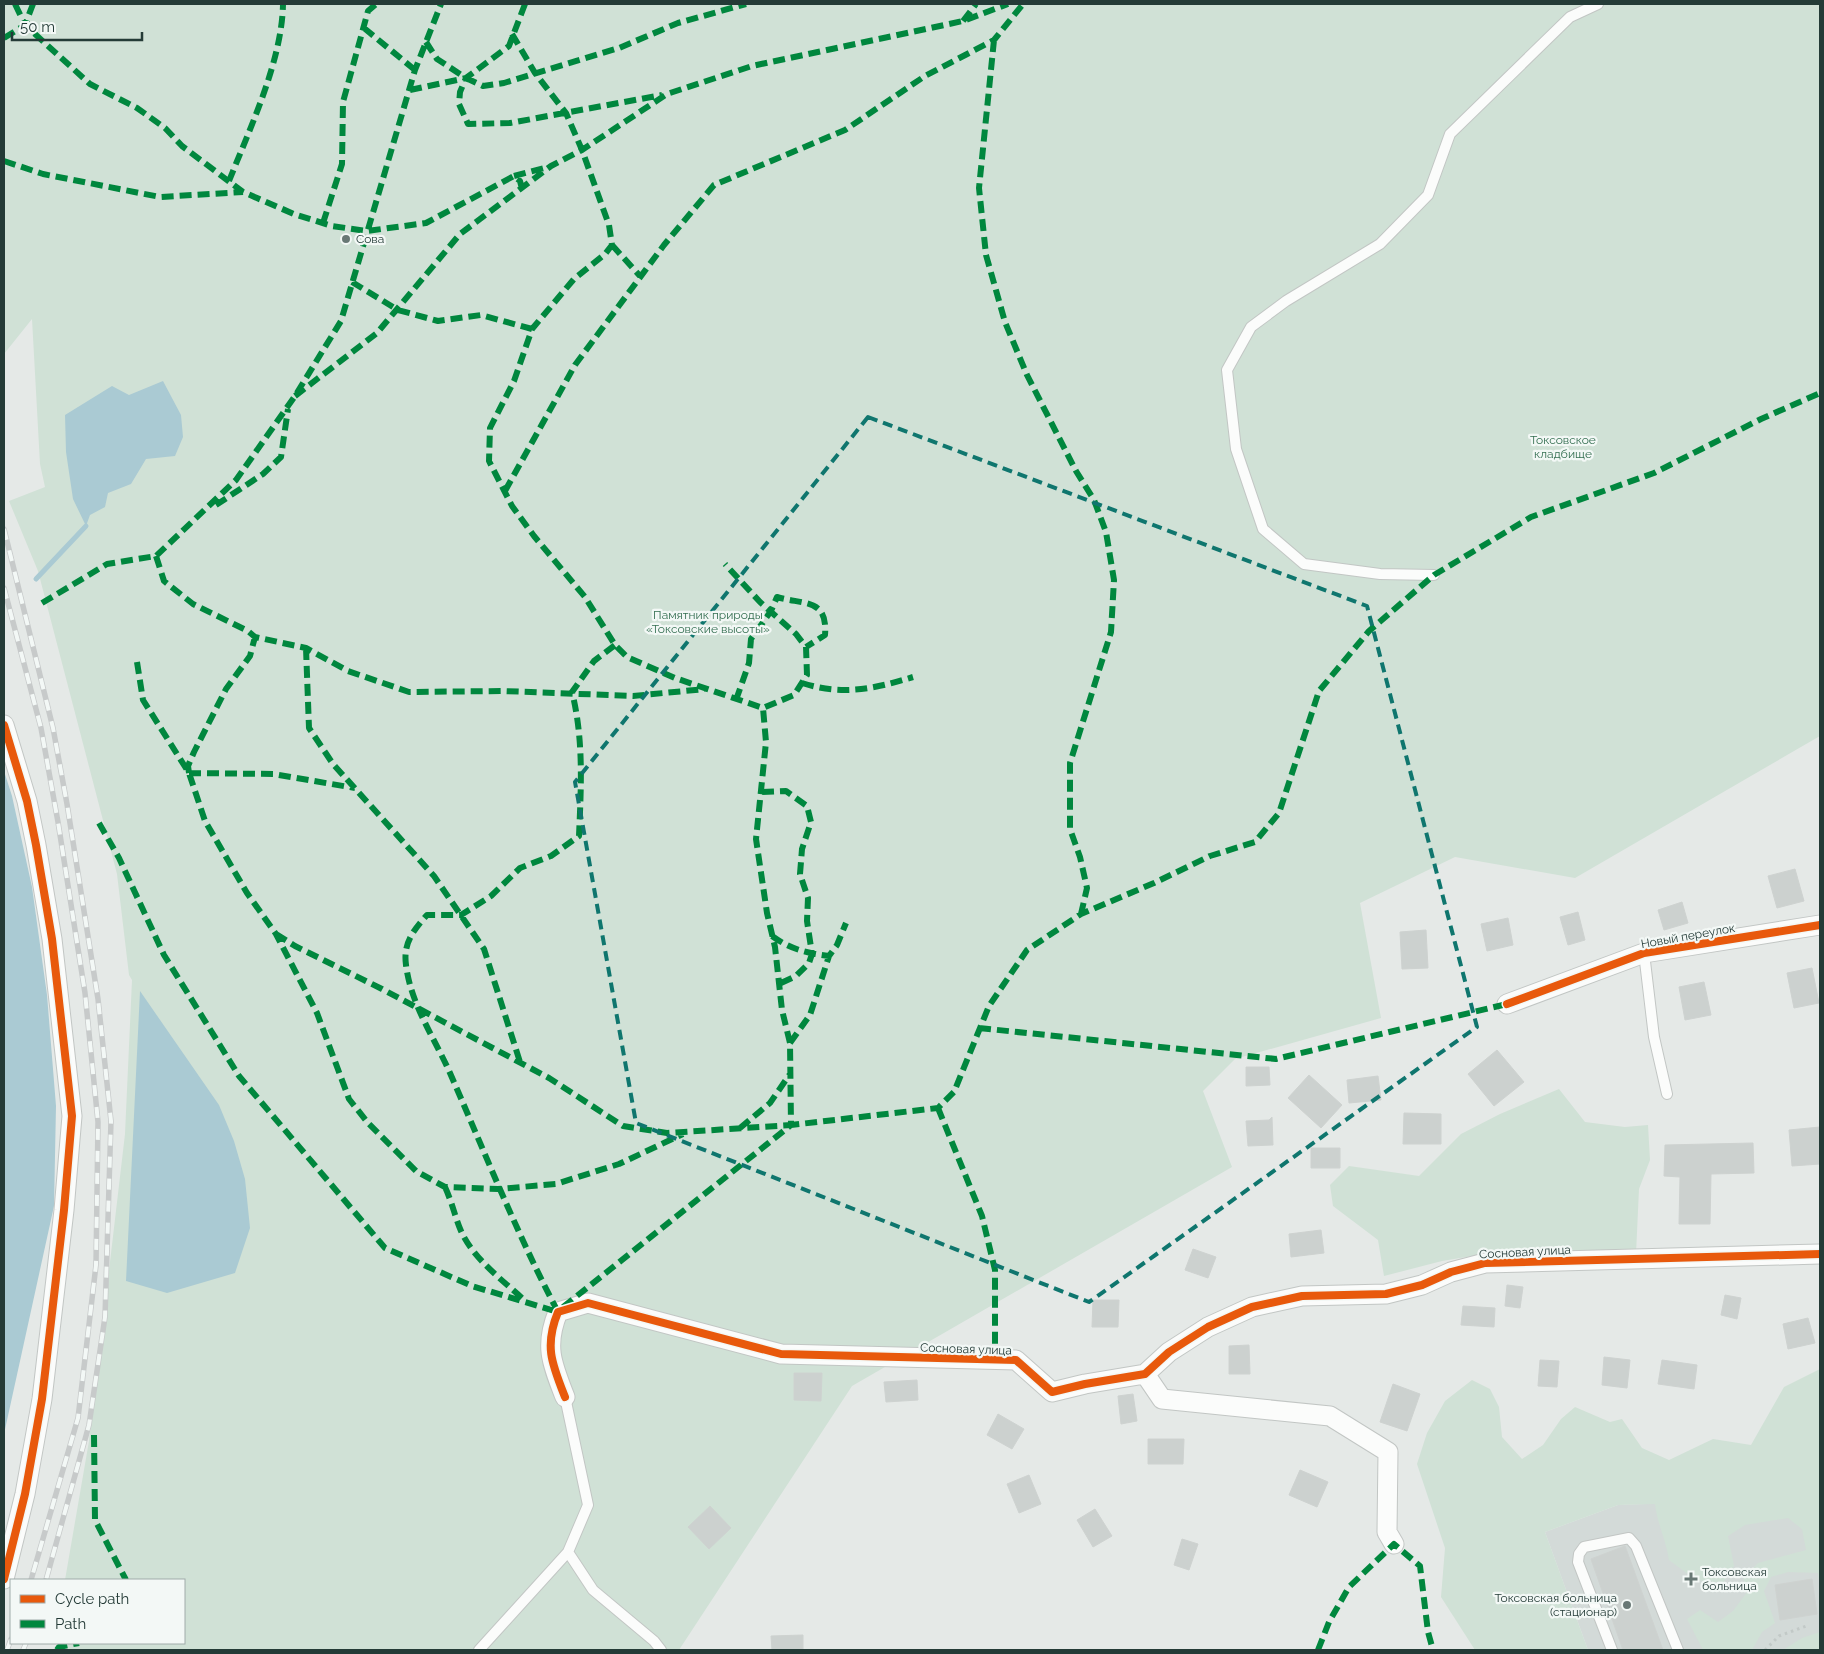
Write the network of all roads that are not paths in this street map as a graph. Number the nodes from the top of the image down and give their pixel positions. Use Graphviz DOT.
graph roads {
  1 [pos="1598,4"];
  2 [pos="1434,575"];
  3 [pos="4,724"];
  4 [pos="1820,925"];
  5 [pos="1644,953"];
  6 [pos="1507,1004"];
  7 [pos="1667,1094"];
  8 [pos="1820,1254"];
  9 [pos="1145,1374"];
  10 [pos="565,1397"];
  11 [pos="1394,1544"];
  12 [pos="568,1552"];
  13 [pos="4,1579"];
  14 [pos="479,1650"];
  15 [pos="661,1650"];
  16 [pos="1612,1650"];
  17 [pos="1678,1650"];
  1 -- 2 [label="lane"];
  3 -- 13 [label="street"];
  4 -- 5 [label="street, Новый переулок"];
  5 -- 6 [label="street, Новый переулок"];
  5 -- 7 [label="lane"];
  8 -- 9 [label="street, Сосновая улица"];
  9 -- 10 [label="street, Сосновая улица"];
  9 -- 11 [label="street"];
  10 -- 12 [label="lane"];
  12 -- 14 [label="lane"];
  12 -- 15 [label="lane"];
  16 -- 17 [label="lane"];
}
